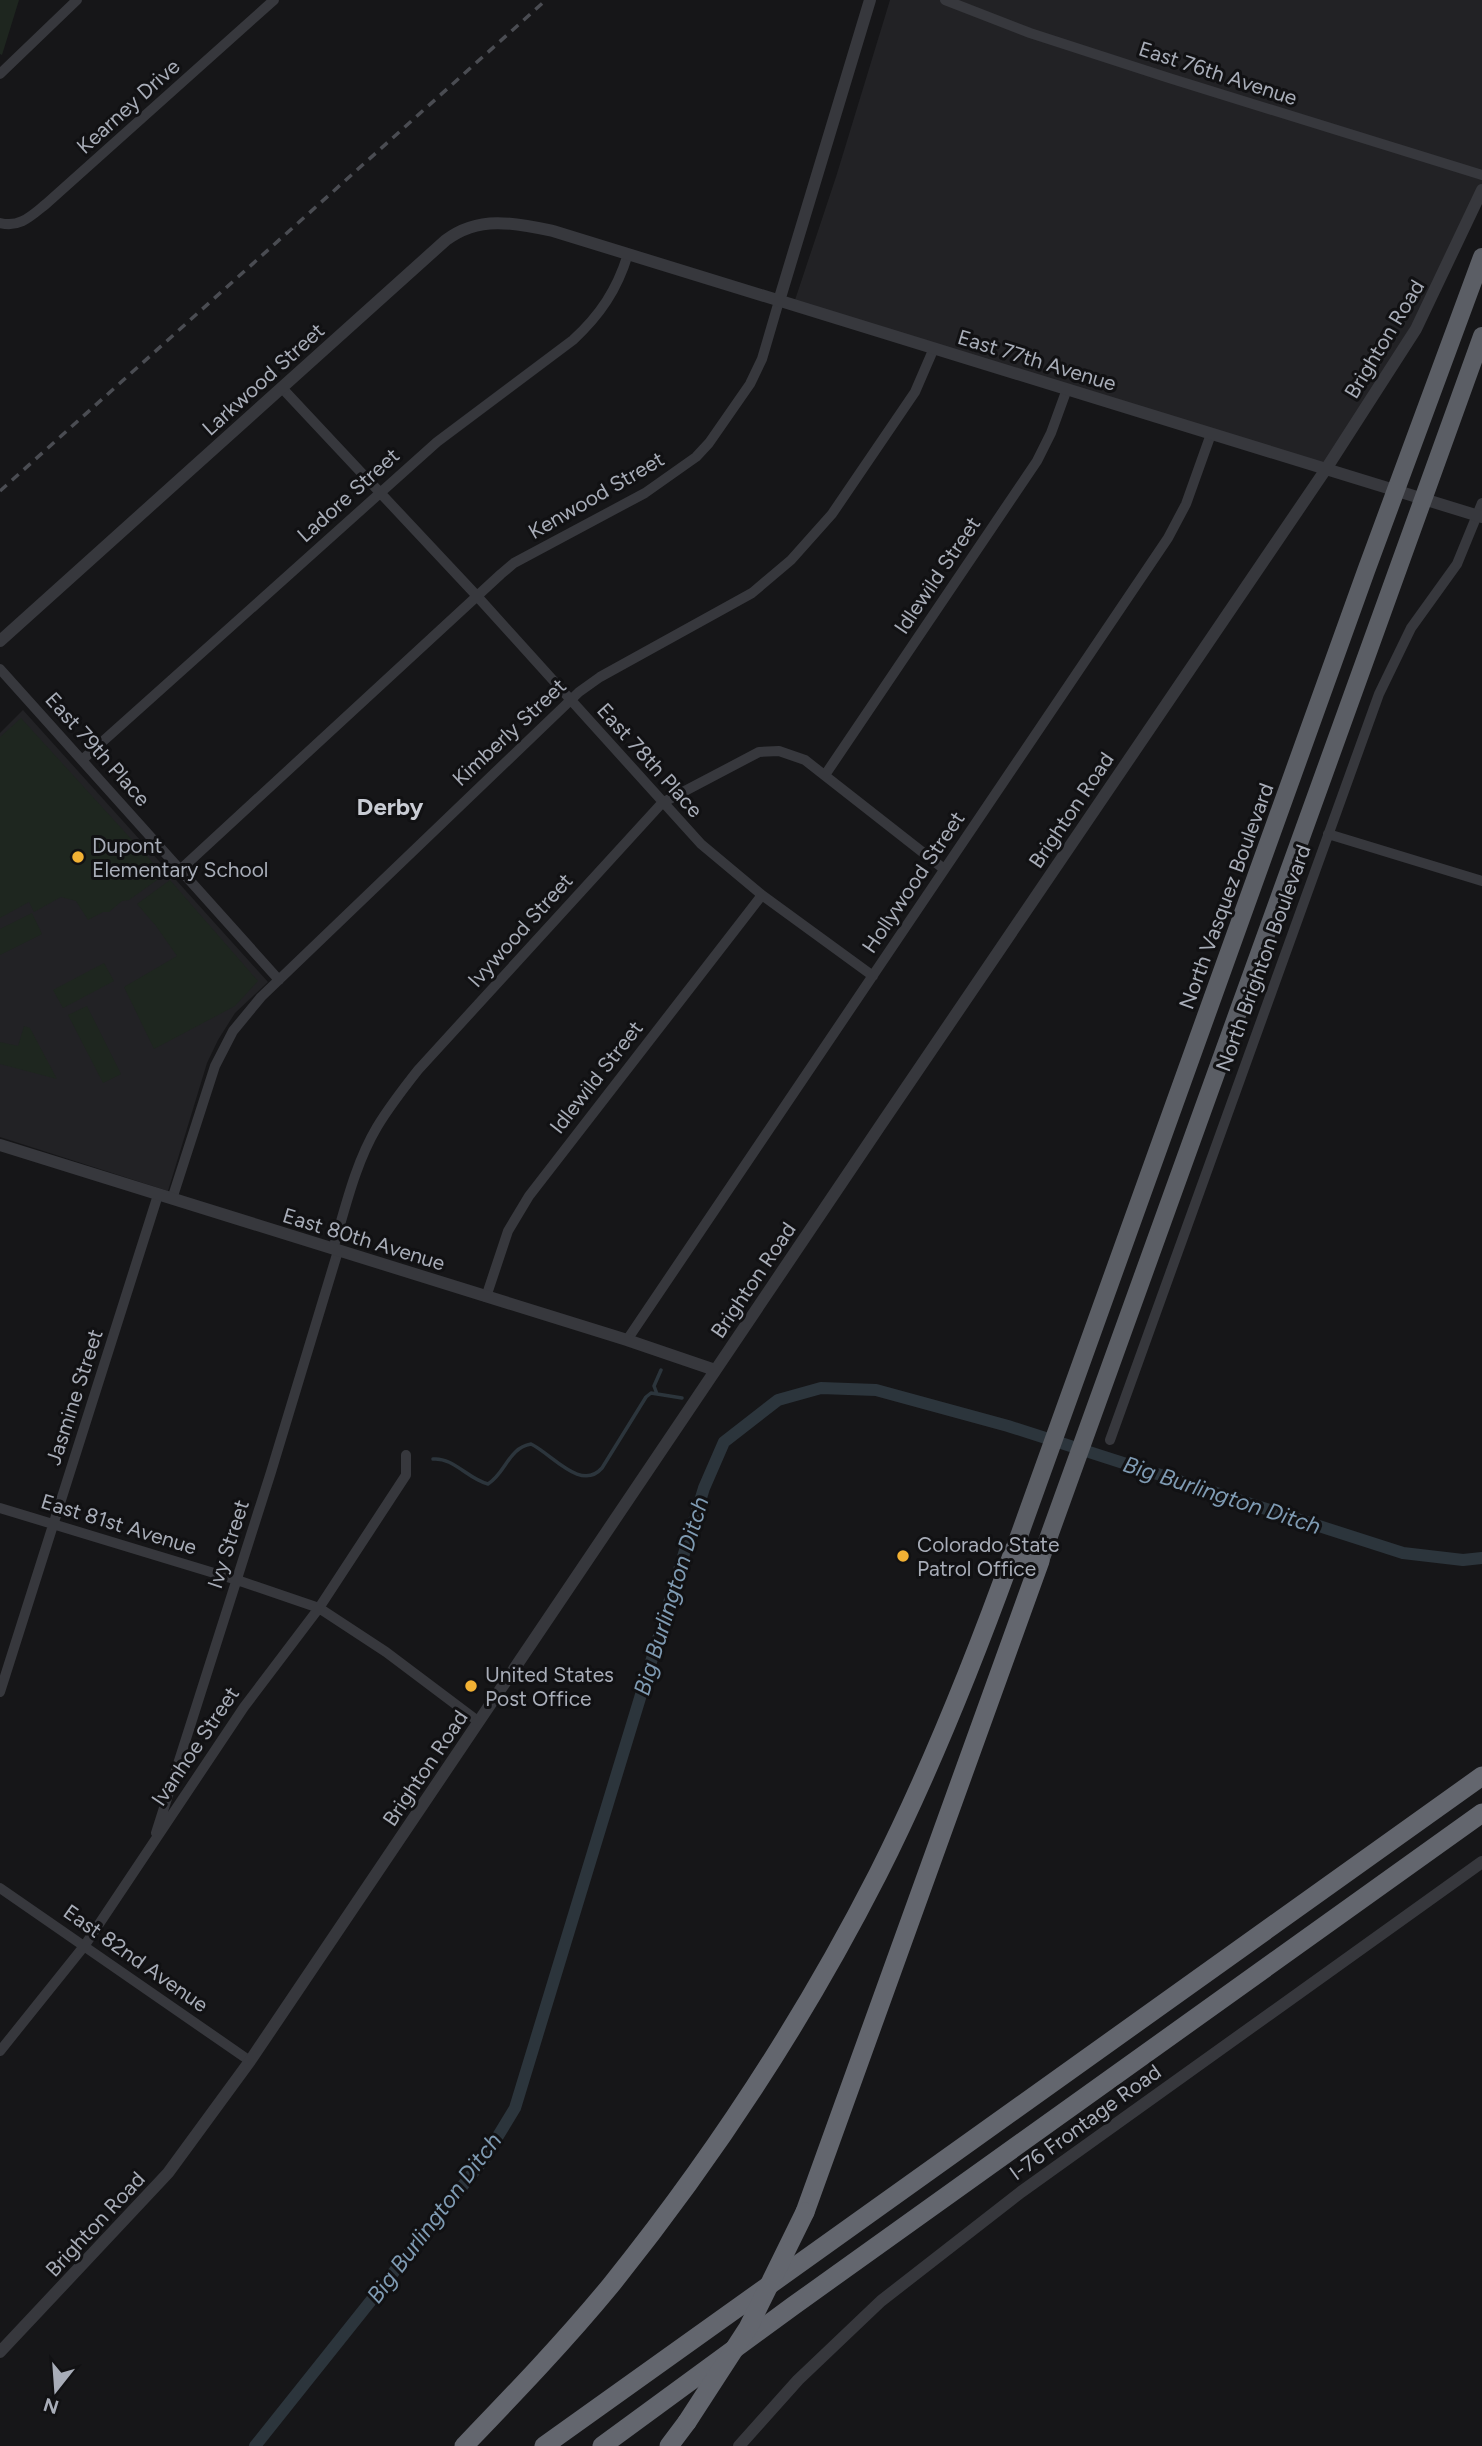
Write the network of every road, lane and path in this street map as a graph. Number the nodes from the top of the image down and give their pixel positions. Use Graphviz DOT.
graph roads {
  1 [pos="77,0"];
  2 [pos="274,0"];
  3 [pos="870,0"];
  4 [pos="945,0"];
  5 [pos="1,70"];
  6 [pos="1482,175"];
  7 [pos="1482,190"];
  8 [pos="0,223"];
  9 [pos="581,240"];
  10 [pos="628,254"];
  11 [pos="1482,257"];
  12 [pos="779,301"];
  13 [pos="1482,336"];
  14 [pos="934,348"];
  15 [pos="282,388"];
  16 [pos="1067,389"];
  17 [pos="1211,434"];
  18 [pos="1326,469"];
  19 [pos="1395,491"];
  20 [pos="380,492"];
  21 [pos="1422,499"];
  22 [pos="1482,503"];
  23 [pos="1480,517"];
  24 [pos="476,595"];
  25 [pos="0,641"];
  26 [pos="0,669"];
  27 [pos="570,699"];
  28 [pos="82,760"];
  29 [pos="825,775"];
  30 [pos="663,803"];
  31 [pos="1328,834"];
  32 [pos="944,869"];
  33 [pos="180,870"];
  34 [pos="1482,881"];
  35 [pos="762,895"];
  36 [pos="873,976"];
  37 [pos="279,980"];
  38 [pos="0,1145"];
  39 [pos="158,1195"];
  40 [pos="172,1199"];
  41 [pos="336,1250"];
  42 [pos="486,1297"];
  43 [pos="627,1340"];
  44 [pos="715,1370"];
  45 [pos="1111,1440"];
  46 [pos="406,1455"];
  47 [pos="0,1508"];
  48 [pos="53,1525"];
  49 [pos="1014,1550"];
  50 [pos="1040,1561"];
  51 [pos="237,1580"];
  52 [pos="319,1608"];
  53 [pos="0,1692"];
  54 [pos="479,1722"];
  55 [pos="1482,1776"];
  56 [pos="1482,1813"];
  57 [pos="151,1848"];
  58 [pos="1482,1863"];
  59 [pos="0,1888"];
  60 [pos="85,1945"];
  61 [pos="0,2051"];
  62 [pos="250,2062"];
  63 [pos="0,2351"];
  64 [pos="464,2446"];
  65 [pos="544,2446"];
  66 [pos="602,2446"];
  67 [pos="669,2446"];
  68 [pos="739,2446"];
  1 -- 5 [label="street"];
  2 -- 8 [label="street, Kearney Drive"];
  3 -- 12 [label="street, Kenwood Street"];
  4 -- 6 [label="street, East 76th Avenue"];
  7 -- 18 [label="street, Brighton Road"];
  9 -- 10 [label="street, East 77th Avenue"];
  9 -- 15 [label="street, Larkwood Street"];
  10 -- 12 [label="street, East 77th Avenue"];
  10 -- 20 [label="street, Ladore Street"];
  11 -- 19 [label="highway, North Vasquez Boulevard"];
  12 -- 14 [label="street, East 77th Avenue"];
  12 -- 24 [label="street, Kenwood Street"];
  13 -- 21 [label="highway"];
  14 -- 16 [label="street, East 77th Avenue"];
  14 -- 27 [label="street, Kimberly Street"];
  15 -- 20 [label="street, East 78th Place"];
  15 -- 25 [label="street, Larkwood Street"];
  16 -- 17 [label="street, East 77th Avenue"];
  16 -- 29 [label="street, Idlewild Street"];
  17 -- 18 [label="street, East 77th Avenue"];
  17 -- 32 [label="street, Hollywood Street"];
  18 -- 19 [label="street, East 77th Avenue"];
  18 -- 44 [label="street, Brighton Road"];
  19 -- 21 [label="street, East 77th Avenue"];
  19 -- 49 [label="highway, North Vasquez Boulevard"];
  20 -- 24 [label="street, East 78th Place"];
  20 -- 28 [label="street, Ladore Street"];
  21 -- 23 [label="street, East 77th Avenue"];
  21 -- 50 [label="highway"];
  22 -- 23 [label="street, North Brighton Boulevard"];
  23 -- 31 [label="street, North Brighton Boulevard"];
  24 -- 27 [label="street, East 78th Place"];
  24 -- 33 [label="street, Kenwood Street"];
  26 -- 28 [label="street, East 79th Place"];
  27 -- 30 [label="street, East 78th Place"];
  27 -- 37 [label="street, Kimberly Street"];
  28 -- 33 [label="street, East 79th Place"];
  29 -- 30 [label="street, Ivywood Street"];
  29 -- 32 [label="street, Ivywood Street"];
  30 -- 35 [label="street, East 78th Place"];
  30 -- 41 [label="street, Ivywood Street"];
  31 -- 34 [label="street"];
  31 -- 45 [label="street, North Brighton Boulevard"];
  32 -- 36 [label="street, Hollywood Street"];
  33 -- 37 [label="street, East 79th Place"];
  35 -- 36 [label="street, East 78th Place"];
  35 -- 42 [label="street, Idlewild Street"];
  36 -- 43 [label="street, Hollywood Street"];
  37 -- 40 [label="street, Kimberly Street"];
  38 -- 39 [label="street, East 80th Avenue"];
  39 -- 40 [label="street, East 80th Avenue"];
  39 -- 48 [label="street, Jasmine Street"];
  40 -- 41 [label="street, East 80th Avenue"];
  41 -- 42 [label="street, East 80th Avenue"];
  41 -- 51 [label="street, Ivy Street"];
  42 -- 43 [label="street, East 80th Avenue"];
  43 -- 44 [label="street, East 80th Avenue"];
  44 -- 54 [label="street, Brighton Road"];
  46 -- 52 [label="street, Ivanhoe Street"];
  47 -- 48 [label="street, East 81st Avenue"];
  48 -- 51 [label="street, East 81st Avenue"];
  48 -- 53 [label="street, Jasmine Street"];
  49 -- 50 [label="highway"];
  49 -- 64 [label="highway"];
  50 -- 67 [label="highway, bridge"];
  51 -- 52 [label="street, East 81st Avenue"];
  51 -- 57 [label="street, Ivy Street"];
  52 -- 54 [label="street, East 81st Avenue"];
  52 -- 57 [label="street, Ivanhoe Street"];
  54 -- 62 [label="street, Brighton Road"];
  55 -- 65 [label="highway"];
  56 -- 66 [label="highway"];
  57 -- 60 [label="street, Ivanhoe Street"];
  58 -- 68 [label="street, I-76 Frontage Road"];
  59 -- 60 [label="street, East 82nd Avenue"];
  60 -- 61 [label="street, Ivanhoe Street"];
  60 -- 62 [label="street, East 82nd Avenue"];
  62 -- 63 [label="street, Brighton Road"];
}
